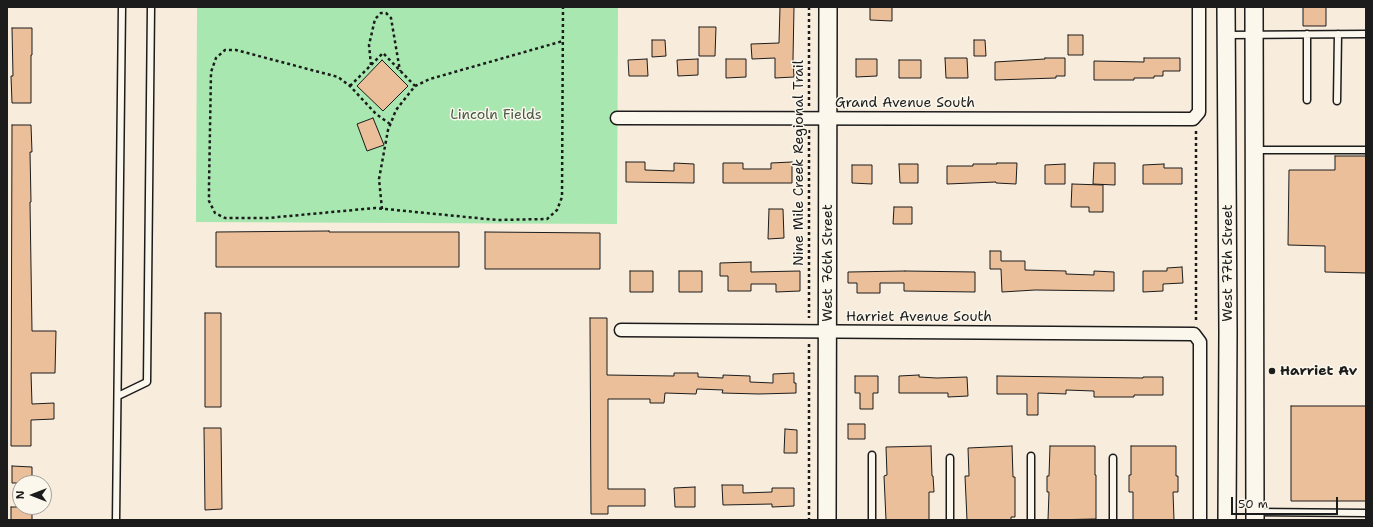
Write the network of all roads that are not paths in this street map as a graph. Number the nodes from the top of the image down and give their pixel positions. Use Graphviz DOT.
graph roads {
  1 [pos="122,7"];
  2 [pos="150,7"];
  3 [pos="828,7"];
  4 [pos="1199,7"];
  5 [pos="1226,7"];
  6 [pos="1254,7"];
  7 [pos="1307,34"];
  8 [pos="1338,34"];
  9 [pos="1366,34"];
  10 [pos="1226,35"];
  11 [pos="1254,35"];
  12 [pos="1307,100"];
  13 [pos="1337,101"];
  14 [pos="617,118"];
  15 [pos="828,118"];
  16 [pos="1254,150"];
  17 [pos="1366,150"];
  18 [pos="621,330"];
  19 [pos="828,331"];
  20 [pos="118,396"];
  21 [pos="872,455"];
  22 [pos="1032,456"];
  23 [pos="950,458"];
  24 [pos="1113,458"];
  25 [pos="1366,513"];
  26 [pos="1255,516"];
  27 [pos="116,520"];
  28 [pos="827,520"];
  29 [pos="872,520"];
  30 [pos="950,520"];
  31 [pos="1032,520"];
  32 [pos="1113,520"];
  33 [pos="1200,520"];
  34 [pos="1227,520"];
  1 -- 20 [label="lane"];
  2 -- 20 [label="lane"];
  3 -- 15 [label="street, West 76th Street"];
  4 -- 15 [label="street, Grand Avenue South"];
  5 -- 10 [label="street, West 77th Street"];
  6 -- 11 [label="street, West 77th Street"];
  7 -- 8 [label="lane"];
  7 -- 11 [label="lane"];
  7 -- 12 [label="lane"];
  8 -- 9 [label="lane"];
  8 -- 13 [label="lane"];
  10 -- 11 [label="lane"];
  10 -- 34 [label="street, West 77th Street"];
  11 -- 16 [label="street, West 77th Street"];
  14 -- 15 [label="street, Grand Avenue South"];
  15 -- 19 [label="street, West 76th Street"];
  16 -- 17 [label="lane"];
  16 -- 26 [label="street, West 77th Street"];
  18 -- 19 [label="street, Harriet Avenue South"];
  19 -- 28 [label="street, West 76th Street"];
  19 -- 33 [label="street, Harriet Avenue South"];
  20 -- 27 [label="lane"];
  21 -- 29 [label="lane"];
  22 -- 31 [label="lane"];
  23 -- 30 [label="lane"];
  24 -- 32 [label="lane"];
  25 -- 26 [label="lane"];
}
